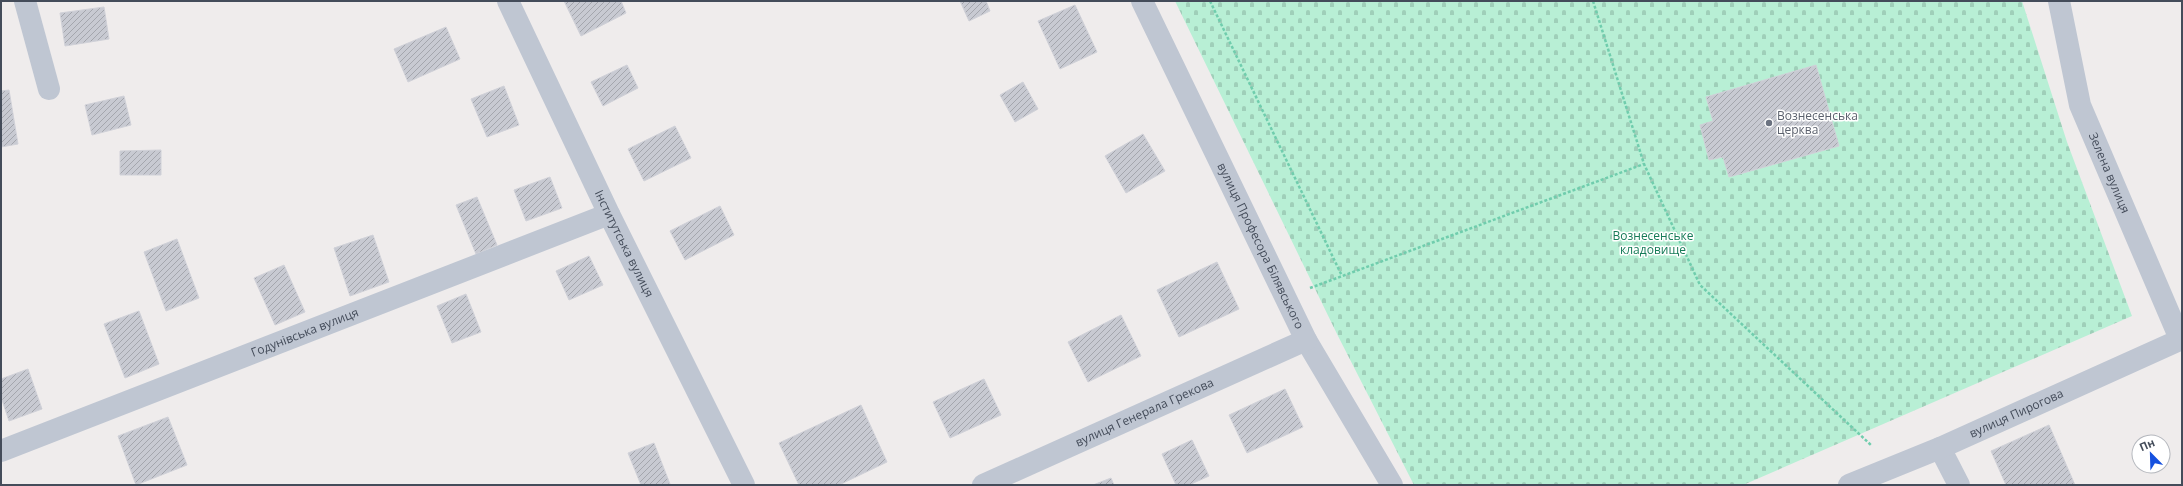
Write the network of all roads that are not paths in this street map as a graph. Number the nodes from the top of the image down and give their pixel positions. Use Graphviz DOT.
graph roads {
  1 [pos="25,1"];
  2 [pos="508,1"];
  3 [pos="1142,1"];
  4 [pos="2059,1"];
  5 [pos="49,89"];
  6 [pos="609,214"];
  7 [pos="2181,339"];
  8 [pos="1306,340"];
  9 [pos="1940,448"];
  10 [pos="1,451"];
  11 [pos="744,485"];
  12 [pos="983,485"];
  13 [pos="1392,485"];
  14 [pos="1850,485"];
  15 [pos="1959,485"];
  1 -- 5 [label="street"];
  2 -- 6 [label="street, Інститутська вулиця"];
  3 -- 8 [label="street, вулиця Професора Білявського"];
  4 -- 7 [label="street, Зелена вулиця"];
  6 -- 10 [label="street, Годунівська вулиця"];
  6 -- 11 [label="street, Інститутська вулиця"];
  7 -- 9 [label="street, вулиця Пирогова"];
  8 -- 12 [label="street, вулиця Генерала Грекова"];
  8 -- 13 [label="street, вулиця Професора Білявського"];
  9 -- 14 [label="street, вулиця Пирогова"];
  9 -- 15 [label="street"];
}
